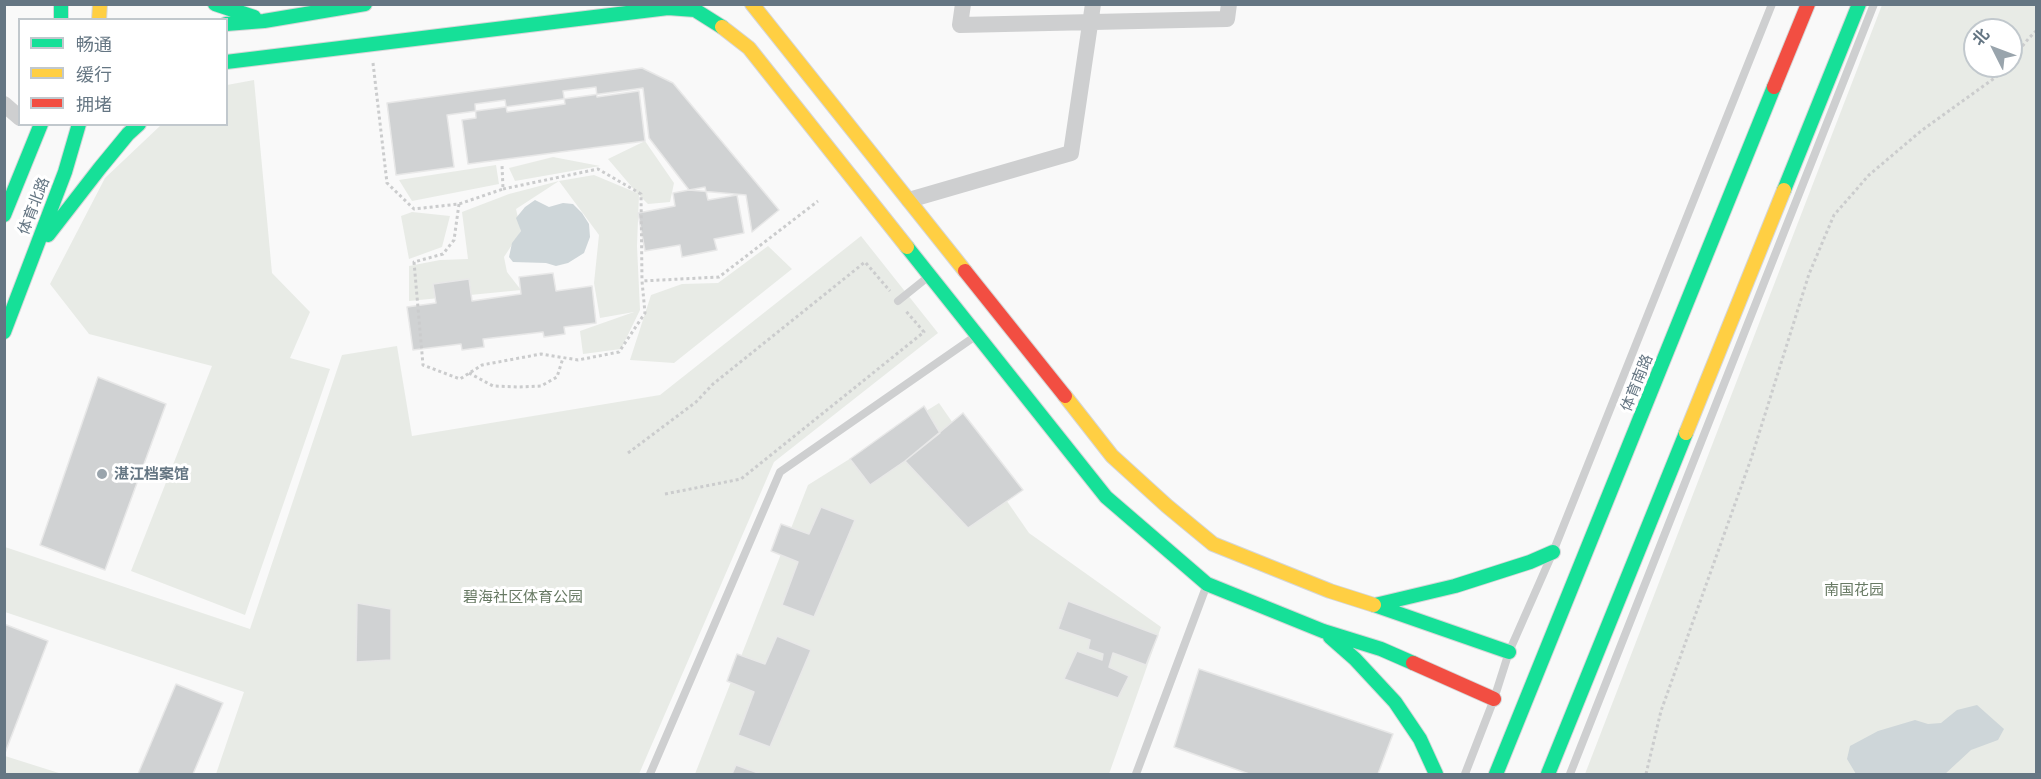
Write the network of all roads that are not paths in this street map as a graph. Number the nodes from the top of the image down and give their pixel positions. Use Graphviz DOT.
graph roads {
  1 [pos="214,4"];
  2 [pos="752,4"];
  3 [pos="963,4"];
  4 [pos="1093,4"];
  5 [pos="1229,4"];
  6 [pos="1772,4"];
  7 [pos="1808,4"];
  8 [pos="1859,4"];
  9 [pos="1874,4"];
  10 [pos="360,7"];
  11 [pos="264,21"];
  12 [pos="1090,23"];
  13 [pos="228,24"];
  14 [pos="228,62"];
  15 [pos="4,104"];
  16 [pos="18,116"];
  17 [pos="78,126"];
  18 [pos="137,126"];
  19 [pos="34,128"];
  20 [pos="909,200"];
  21 [pos="4,215"];
  22 [pos="34,253"];
  23 [pos="930,276"];
  24 [pos="898,302"];
  25 [pos="4,332"];
  26 [pos="977,335"];
  27 [pos="1554,552"];
  28 [pos="1207,584"];
  29 [pos="1375,605"];
  30 [pos="1323,631"];
  31 [pos="1509,652"];
  32 [pos="1494,699"];
  33 [pos="650,774"];
  34 [pos="1136,774"];
  35 [pos="1436,774"];
  36 [pos="1466,774"];
  37 [pos="1496,774"];
  38 [pos="1548,774"];
  39 [pos="1570,774"];
  1 -- 11 [label="street"];
  2 -- 20 [label="street"];
  3 -- 12 [label="street"];
  4 -- 12 [label="street"];
  5 -- 12 [label="street"];
  6 -- 27 [label="lane"];
  7 -- 37 [label="street, 体育南路"];
  8 -- 38 [label="street"];
  9 -- 39 [label="lane"];
  10 -- 11 [label="street"];
  11 -- 13 [label="street"];
  12 -- 20 [label="street"];
  14 -- 23 [label="street"];
  15 -- 16 [label="street"];
  17 -- 22 [label="street, 体育北路"];
  18 -- 22 [label="street"];
  19 -- 21 [label="street, 体育北路"];
  20 -- 29 [label="street"];
  22 -- 25 [label="street, 体育北路"];
  23 -- 24 [label="lane"];
  23 -- 26 [label="street"];
  26 -- 28 [label="street"];
  26 -- 33 [label="lane"];
  27 -- 29 [label="street"];
  27 -- 31 [label="lane"];
  28 -- 30 [label="street"];
  28 -- 34 [label="lane"];
  29 -- 31 [label="street"];
  30 -- 32 [label="street"];
  30 -- 35 [label="street"];
  31 -- 32 [label="lane"];
  32 -- 36 [label="lane"];
}
